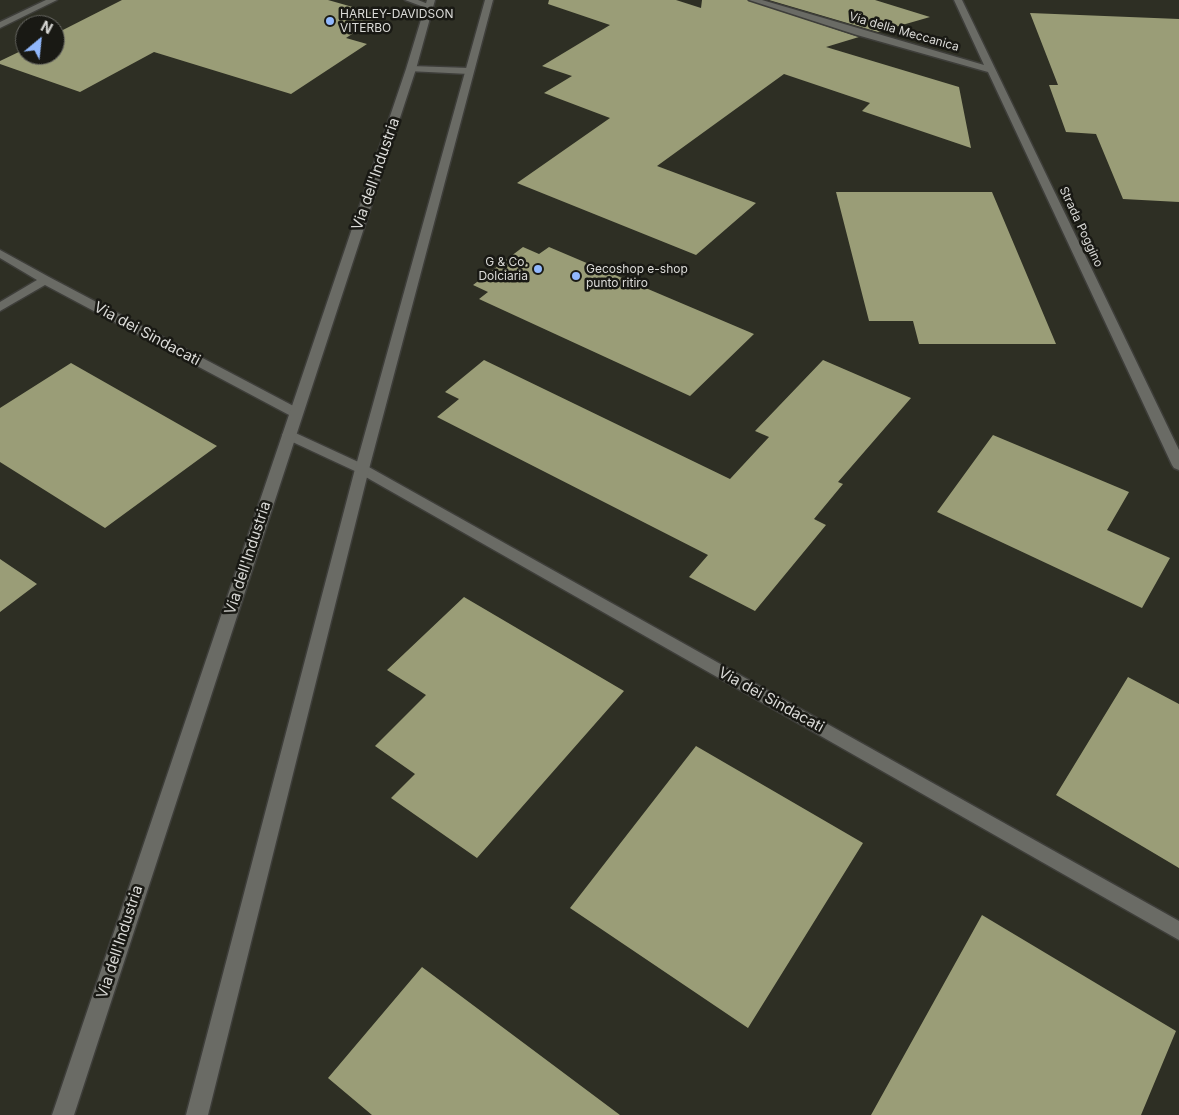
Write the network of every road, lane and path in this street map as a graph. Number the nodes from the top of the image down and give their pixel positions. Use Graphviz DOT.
graph roads {
  1 [pos="53,0"];
  2 [pos="409,0"];
  3 [pos="489,0"];
  4 [pos="753,0"];
  5 [pos="958,0"];
  6 [pos="430,3"];
  7 [pos="0,25"];
  8 [pos="411,70"];
  9 [pos="990,70"];
  10 [pos="469,71"];
  11 [pos="0,253"];
  12 [pos="45,280"];
  13 [pos="0,307"];
  14 [pos="296,413"];
  15 [pos="288,435"];
  16 [pos="1179,466"];
  17 [pos="362,469"];
  18 [pos="1179,931"];
  19 [pos="63,1115"];
  20 [pos="197,1115"];
  1 -- 7 [label="street"];
  2 -- 6 [label="street"];
  3 -- 10 [label="street"];
  4 -- 9 [label="street, Via della Meccanica"];
  5 -- 9 [label="street, Strada Poggino"];
  6 -- 8 [label="street, Via dell'Industria"];
  8 -- 10 [label="street"];
  8 -- 14 [label="street, Via dell'Industria"];
  9 -- 16 [label="street, Strada Poggino"];
  10 -- 17 [label="street"];
  11 -- 12 [label="street, Via dei Sindacati"];
  12 -- 13 [label="street"];
  12 -- 14 [label="street, Via dei Sindacati"];
  14 -- 15 [label="street, Via dell'Industria"];
  15 -- 17 [label="street, Via dei Sindacati"];
  15 -- 19 [label="street, Via dell'Industria"];
  17 -- 18 [label="street, Via dei Sindacati"];
  17 -- 20 [label="street"];
}
